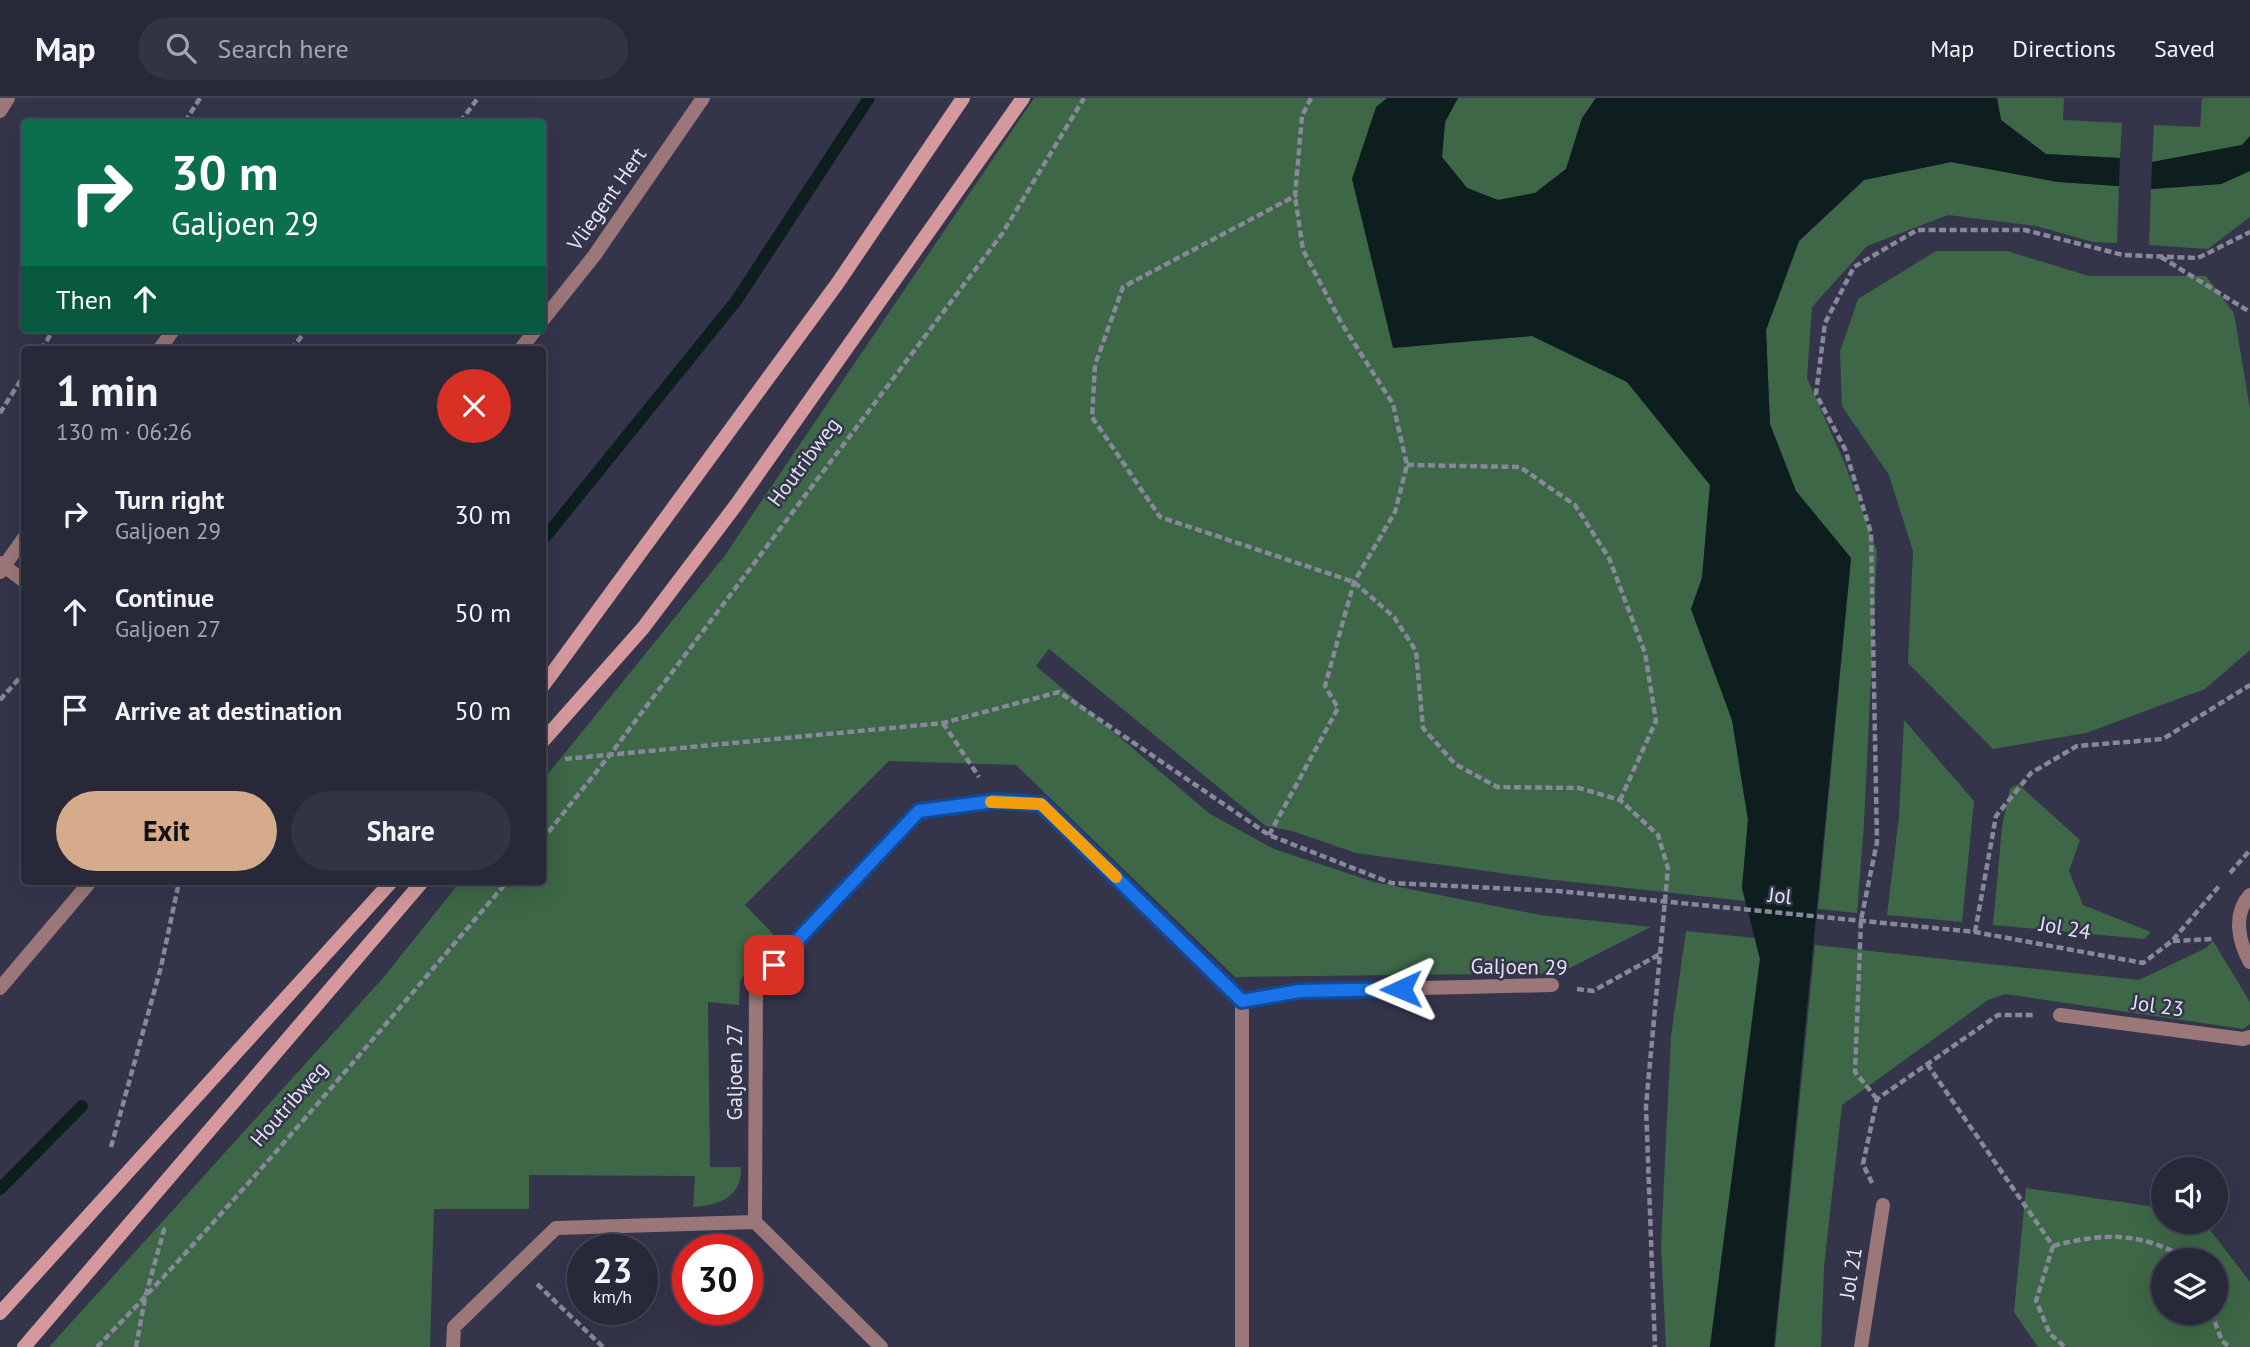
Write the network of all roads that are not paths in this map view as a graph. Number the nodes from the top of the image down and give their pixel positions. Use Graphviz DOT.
graph roads {
  1 [pos="8,98"];
  2 [pos="703,98"];
  3 [pos="963,98"];
  4 [pos="1023,98"];
  5 [pos="0,111"];
  6 [pos="546,316"];
  7 [pos="21,542"];
  8 [pos="1,567"];
  9 [pos="21,579"];
  10 [pos="546,682"];
  11 [pos="546,737"];
  12 [pos="87,885"];
  13 [pos="388,885"];
  14 [pos="419,885"];
  15 [pos="2250,895"];
  16 [pos="2250,962"];
  17 [pos="1552,985"];
  18 [pos="0,988"];
  19 [pos="1242,1001"];
  20 [pos="2060,1015"];
  21 [pos="2250,1037"];
  22 [pos="1883,1205"];
  23 [pos="755,1222"];
  24 [pos="0,1313"];
  25 [pos="24,1347"];
  26 [pos="453,1347"];
  27 [pos="881,1347"];
  28 [pos="1242,1347"];
  29 [pos="1861,1347"];
  1 -- 5 [label="street"];
  2 -- 6 [label="street, Vliegent Hert"];
  3 -- 10 [label="main road"];
  4 -- 11 [label="main road, Houtribweg"];
  7 -- 8 [label="street"];
  8 -- 9 [label="street"];
  12 -- 18 [label="street"];
  13 -- 24 [label="main road"];
  14 -- 25 [label="main road, Houtribweg"];
  15 -- 16 [label="street"];
  17 -- 19 [label="street, Galjoen 29"];
  19 -- 23 [label="street, Galjoen 27"];
  19 -- 28 [label="street"];
  20 -- 21 [label="street, Jol 23"];
  22 -- 29 [label="street, Jol 21"];
  23 -- 26 [label="street"];
  23 -- 27 [label="street"];
}
